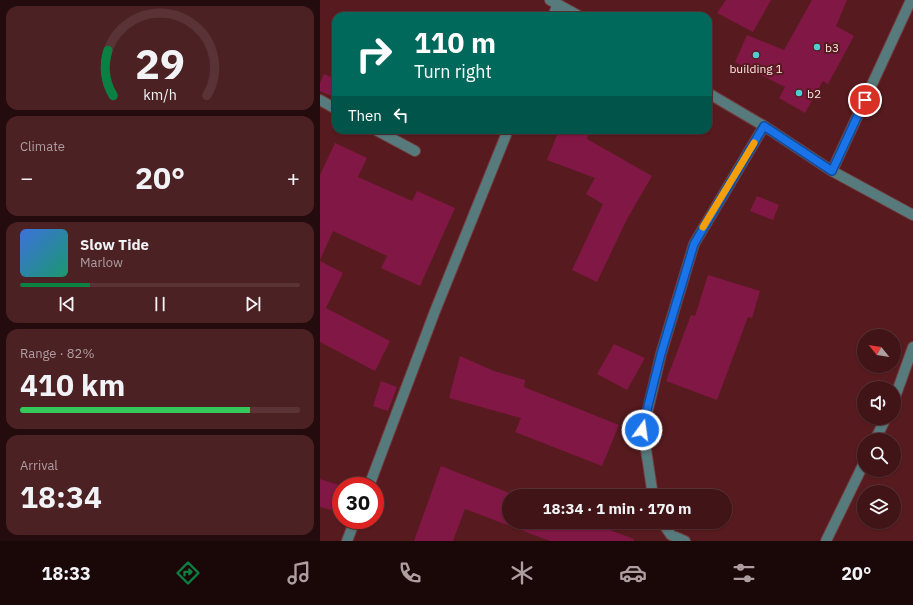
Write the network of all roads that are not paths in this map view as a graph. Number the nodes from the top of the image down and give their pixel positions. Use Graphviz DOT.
graph roads {
  1 [pos="911,0"];
  2 [pos="554,2"];
  3 [pos="553,12"];
  4 [pos="572,12"];
  5 [pos="712,95"];
  6 [pos="320,100"];
  7 [pos="332,106"];
  8 [pos="764,126"];
  9 [pos="384,134"];
  10 [pos="506,134"];
  11 [pos="416,151"];
  12 [pos="832,171"];
  13 [pos="913,215"];
  14 [pos="913,347"];
  15 [pos="901,381"];
  16 [pos="371,477"];
  17 [pos="857,477"];
  18 [pos="652,489"];
  19 [pos="352,529"];
  20 [pos="667,529"];
  21 [pos="347,541"];
  22 [pos="684,541"];
  23 [pos="826,541"];
  1 -- 12 [label="street"];
  2 -- 3 [label="street"];
  2 -- 4 [label="street"];
  5 -- 8 [label="street"];
  6 -- 7 [label="street"];
  8 -- 12 [label="street"];
  8 -- 18 [label="street"];
  9 -- 11 [label="street"];
  10 -- 16 [label="street"];
  12 -- 13 [label="street"];
  14 -- 15 [label="street"];
  17 -- 23 [label="street"];
  19 -- 21 [label="street"];
  20 -- 22 [label="street"];
}
